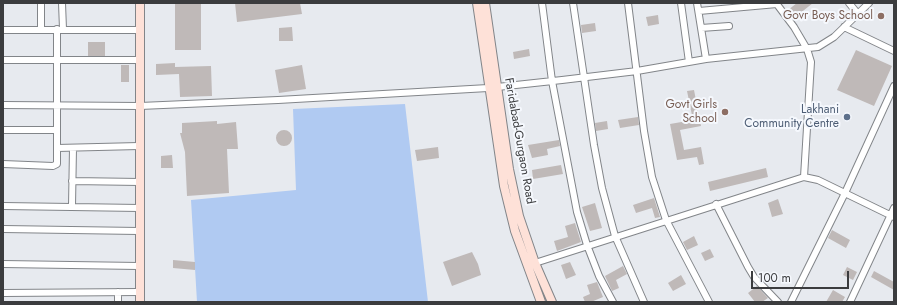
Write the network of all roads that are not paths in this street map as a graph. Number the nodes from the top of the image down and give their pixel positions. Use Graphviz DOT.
graph roads {
  1 [pos="41,3"];
  2 [pos="62,3"];
  3 [pos="140,3"];
  4 [pos="477,3"];
  5 [pos="485,3"];
  6 [pos="542,3"];
  7 [pos="573,3"];
  8 [pos="628,3"];
  9 [pos="681,3"];
  10 [pos="697,3"];
  11 [pos="776,3"];
  12 [pos="849,3"];
  13 [pos="869,3"];
  14 [pos="699,11"];
  15 [pos="858,14"];
  16 [pos="729,26"];
  17 [pos="844,27"];
  18 [pos="701,28"];
  19 [pos="41,29"];
  20 [pos="60,29"];
  21 [pos="3,30"];
  22 [pos="140,30"];
  23 [pos="807,49"];
  24 [pos="894,51"];
  25 [pos="3,60"];
  26 [pos="140,60"];
  27 [pos="706,60"];
  28 [pos="57,61"];
  29 [pos="689,62"];
  30 [pos="637,71"];
  31 [pos="584,77"];
  32 [pos="552,81"];
  33 [pos="894,86"];
  34 [pos="493,88"];
  35 [pos="3,105"];
  36 [pos="57,106"];
  37 [pos="140,106"];
  38 [pos="3,130"];
  39 [pos="56,130"];
  40 [pos="139,146"];
  41 [pos="57,148"];
  42 [pos="73,148"];
  43 [pos="3,164"];
  44 [pos="804,177"];
  45 [pos="72,181"];
  46 [pos="140,182"];
  47 [pos="845,193"];
  48 [pos="716,204"];
  49 [pos="3,206"];
  50 [pos="72,206"];
  51 [pos="140,208"];
  52 [pos="894,208"];
  53 [pos="892,216"];
  54 [pos="666,220"];
  55 [pos="3,229"];
  56 [pos="139,231"];
  57 [pos="615,236"];
  58 [pos="587,245"];
  59 [pos="535,263"];
  60 [pos="3,264"];
  61 [pos="139,266"];
  62 [pos="118,292"];
  63 [pos="139,292"];
  64 [pos="3,293"];
  65 [pos="118,302"];
  66 [pos="140,302"];
  67 [pos="541,302"];
  68 [pos="552,302"];
  69 [pos="613,302"];
  70 [pos="644,302"];
  71 [pos="709,302"];
  72 [pos="778,302"];
  73 [pos="791,302"];
  74 [pos="850,302"];
  1 -- 19 [label="street"];
  2 -- 20 [label="street"];
  3 -- 22 [label="main road"];
  4 -- 34 [label="main road, Faridabad-Gurgaon Road"];
  5 -- 34 [label="main road, Faridabad-Gurgaon Road"];
  6 -- 32 [label="street"];
  7 -- 31 [label="street"];
  8 -- 30 [label="street"];
  9 -- 29 [label="street"];
  10 -- 14 [label="street"];
  11 -- 14 [label="street"];
  11 -- 23 [label="street"];
  12 -- 15 [label="street"];
  13 -- 15 [label="street"];
  14 -- 18 [label="street"];
  15 -- 17 [label="street"];
  16 -- 18 [label="street"];
  17 -- 23 [label="street"];
  17 -- 24 [label="street"];
  18 -- 27 [label="street"];
  19 -- 20 [label="street"];
  19 -- 21 [label="street"];
  20 -- 22 [label="street"];
  20 -- 28 [label="street"];
  22 -- 26 [label="main road"];
  23 -- 27 [label="street"];
  23 -- 44 [label="street"];
  25 -- 28 [label="street"];
  26 -- 28 [label="street"];
  26 -- 37 [label="main road"];
  27 -- 29 [label="street"];
  28 -- 36 [label="street"];
  29 -- 30 [label="street"];
  30 -- 31 [label="street"];
  30 -- 54 [label="street"];
  31 -- 32 [label="street"];
  31 -- 57 [label="street"];
  32 -- 34 [label="street"];
  32 -- 58 [label="street"];
  33 -- 47 [label="street"];
  34 -- 37 [label="street"];
  34 -- 59 [label="main road, Faridabad-Gurgaon Road"];
  34 -- 67 [label="main road, Faridabad-Gurgaon Road"];
  35 -- 36 [label="street"];
  36 -- 37 [label="street"];
  36 -- 39 [label="street"];
  37 -- 40 [label="main road"];
  38 -- 39 [label="street"];
  39 -- 41 [label="street"];
  40 -- 42 [label="street"];
  40 -- 46 [label="main road"];
  41 -- 42 [label="street"];
  41 -- 43 [label="street"];
  42 -- 45 [label="street"];
  44 -- 47 [label="street"];
  44 -- 48 [label="street"];
  45 -- 46 [label="street"];
  45 -- 50 [label="street"];
  46 -- 51 [label="main road"];
  47 -- 53 [label="street"];
  47 -- 73 [label="street"];
  48 -- 54 [label="street"];
  48 -- 72 [label="street"];
  49 -- 50 [label="street"];
  50 -- 51 [label="street"];
  51 -- 56 [label="main road"];
  52 -- 53 [label="street"];
  53 -- 74 [label="street"];
  54 -- 57 [label="street"];
  54 -- 71 [label="street"];
  55 -- 56 [label="street"];
  56 -- 61 [label="main road"];
  57 -- 58 [label="street"];
  57 -- 70 [label="street"];
  58 -- 59 [label="street"];
  58 -- 69 [label="street"];
  59 -- 68 [label="main road, Faridabad-Gurgaon Road"];
  60 -- 61 [label="street"];
  61 -- 63 [label="main road"];
  62 -- 63 [label="street"];
  62 -- 64 [label="street"];
  62 -- 65 [label="street"];
  63 -- 66 [label="main road"];
}
